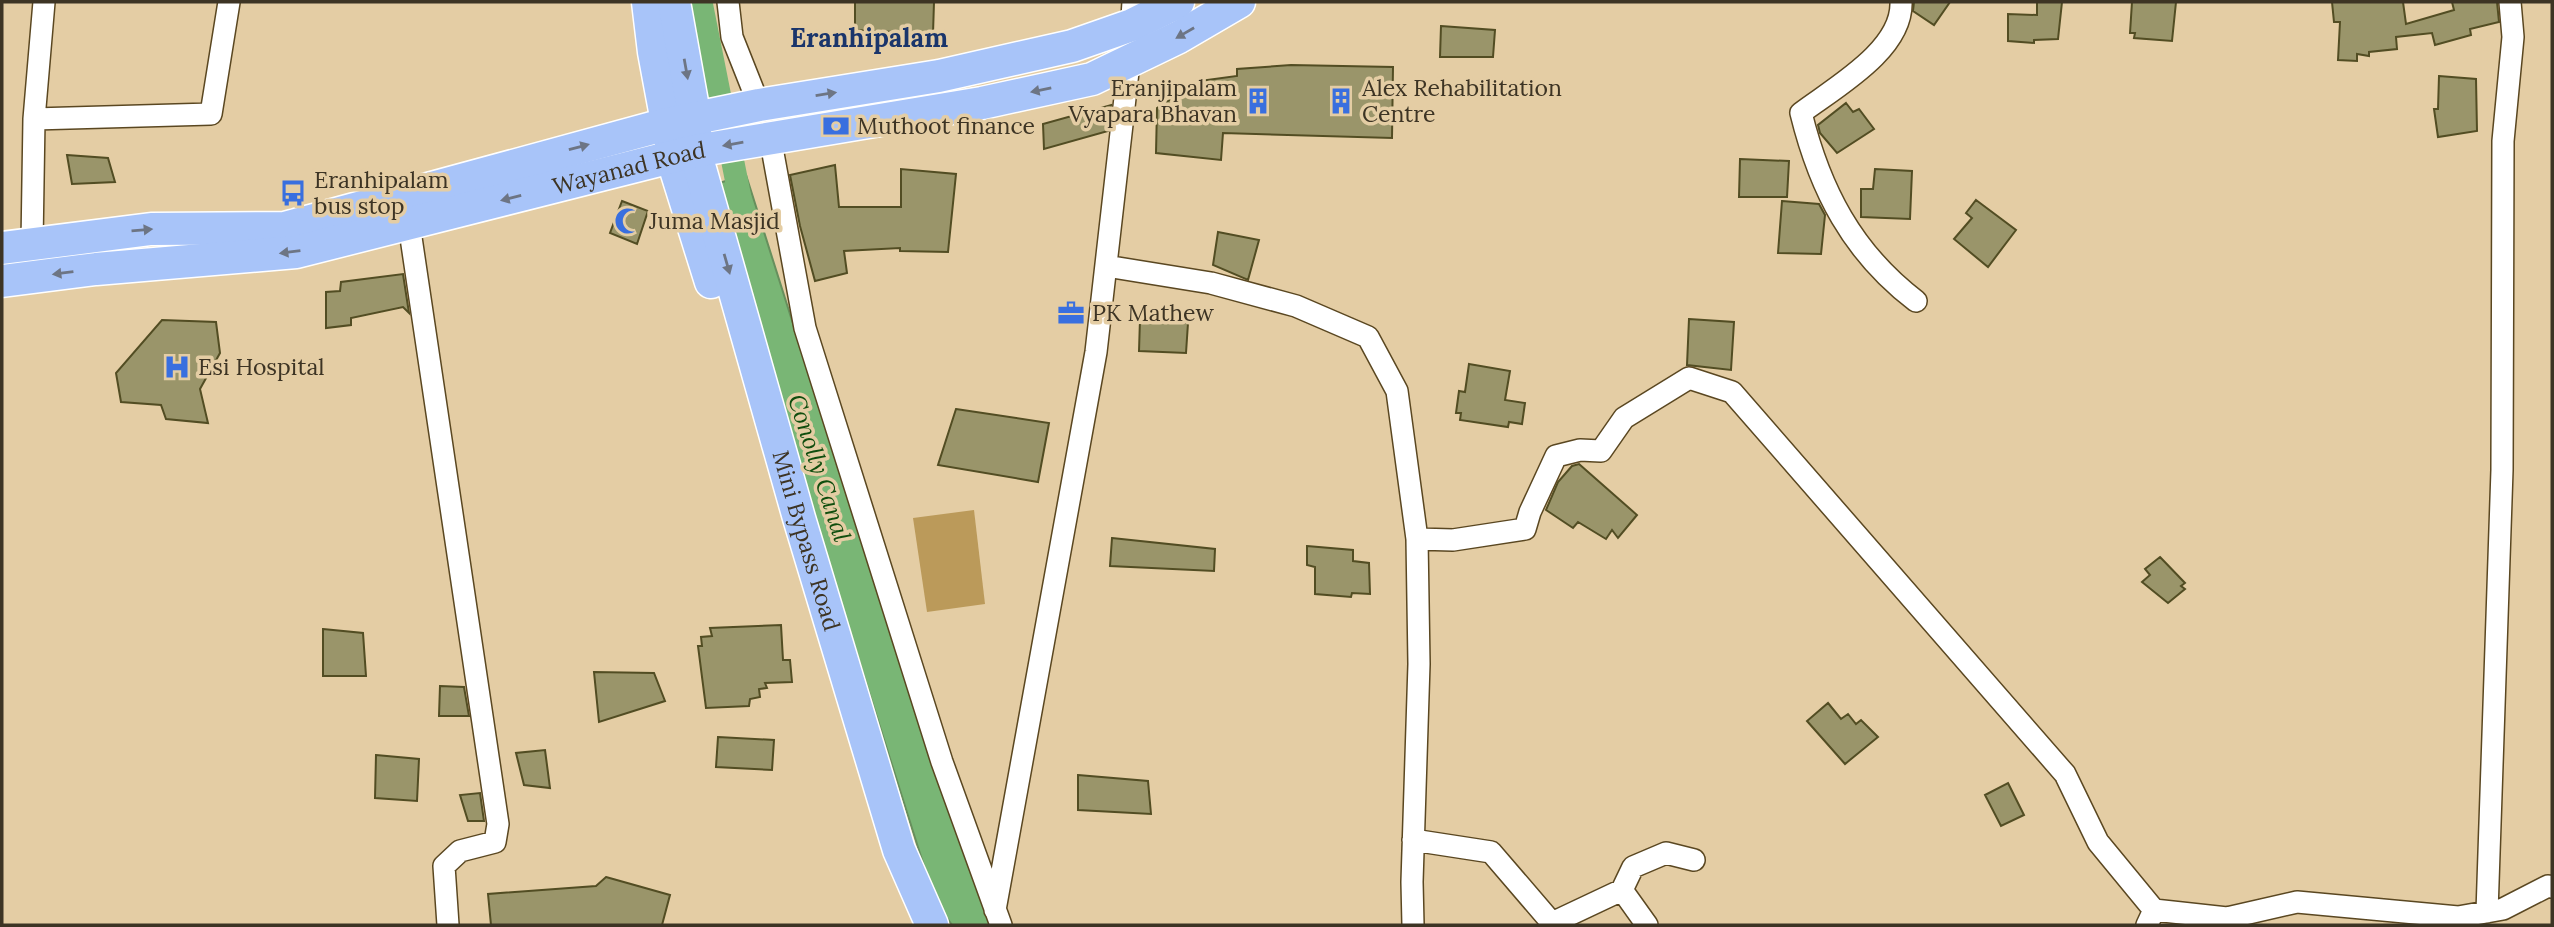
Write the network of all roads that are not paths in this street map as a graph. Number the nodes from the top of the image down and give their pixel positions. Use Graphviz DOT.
graph roads {
  1 [pos="44,2"];
  2 [pos="229,2"];
  3 [pos="648,2"];
  4 [pos="674,2"];
  5 [pos="728,2"];
  6 [pos="1178,2"];
  7 [pos="1239,2"];
  8 [pos="1901,2"];
  9 [pos="2510,2"];
  10 [pos="1133,13"];
  11 [pos="1129,63"];
  12 [pos="759,105"];
  13 [pos="34,119"];
  14 [pos="681,121"];
  15 [pos="770,137"];
  16 [pos="685,154"];
  17 [pos="409,223"];
  18 [pos="17,246"];
  19 [pos="1106,266"];
  20 [pos="2,281"];
  21 [pos="1916,301"];
  22 [pos="1417,539"];
  23 [pos="1413,840"];
  24 [pos="1694,860"];
  25 [pos="2552,887"];
  26 [pos="1622,890"];
  27 [pos="2487,912"];
  28 [pos="998,918"];
  29 [pos="2151,918"];
  30 [pos="448,925"];
  31 [pos="909,925"];
  32 [pos="932,925"];
  33 [pos="1413,925"];
  34 [pos="1647,925"];
  1 -- 13 [label="street"];
  2 -- 13 [label="street"];
  3 -- 14 [label="main road"];
  4 -- 14 [label="main road, one-way"];
  5 -- 12 [label="street"];
  6 -- 10 [label="main road, Wayanad Road"];
  7 -- 11 [label="main road, Wayanad Road, one-way"];
  8 -- 21 [label="street"];
  9 -- 27 [label="street"];
  10 -- 11 [label="street"];
  12 -- 10 [label="main road, Wayanad Road, one-way"];
  11 -- 15 [label="main road, Wayanad Road, one-way"];
  11 -- 19 [label="street"];
  12 -- 14 [label="main road, Wayanad Road"];
  13 -- 18 [label="street"];
  14 -- 16 [label="main road"];
  18 -- 14 [label="main road, Wayanad Road, one-way"];
  15 -- 16 [label="main road, Wayanad Road, one-way"];
  15 -- 28 [label="street"];
  16 -- 17 [label="main road, Wayanad Road, one-way"];
  16 -- 31 [label="main road, Mini Bypass Road"];
  16 -- 32 [label="main road, Mini Bypass Road, one-way"];
  17 -- 20 [label="main road, Wayanad Road, one-way"];
  17 -- 30 [label="street"];
  19 -- 22 [label="street"];
  19 -- 28 [label="street"];
  22 -- 23 [label="street"];
  22 -- 29 [label="street"];
  23 -- 26 [label="street"];
  23 -- 33 [label="street"];
  24 -- 26 [label="street"];
  25 -- 27 [label="street"];
  26 -- 34 [label="street"];
  27 -- 29 [label="street"];
}
